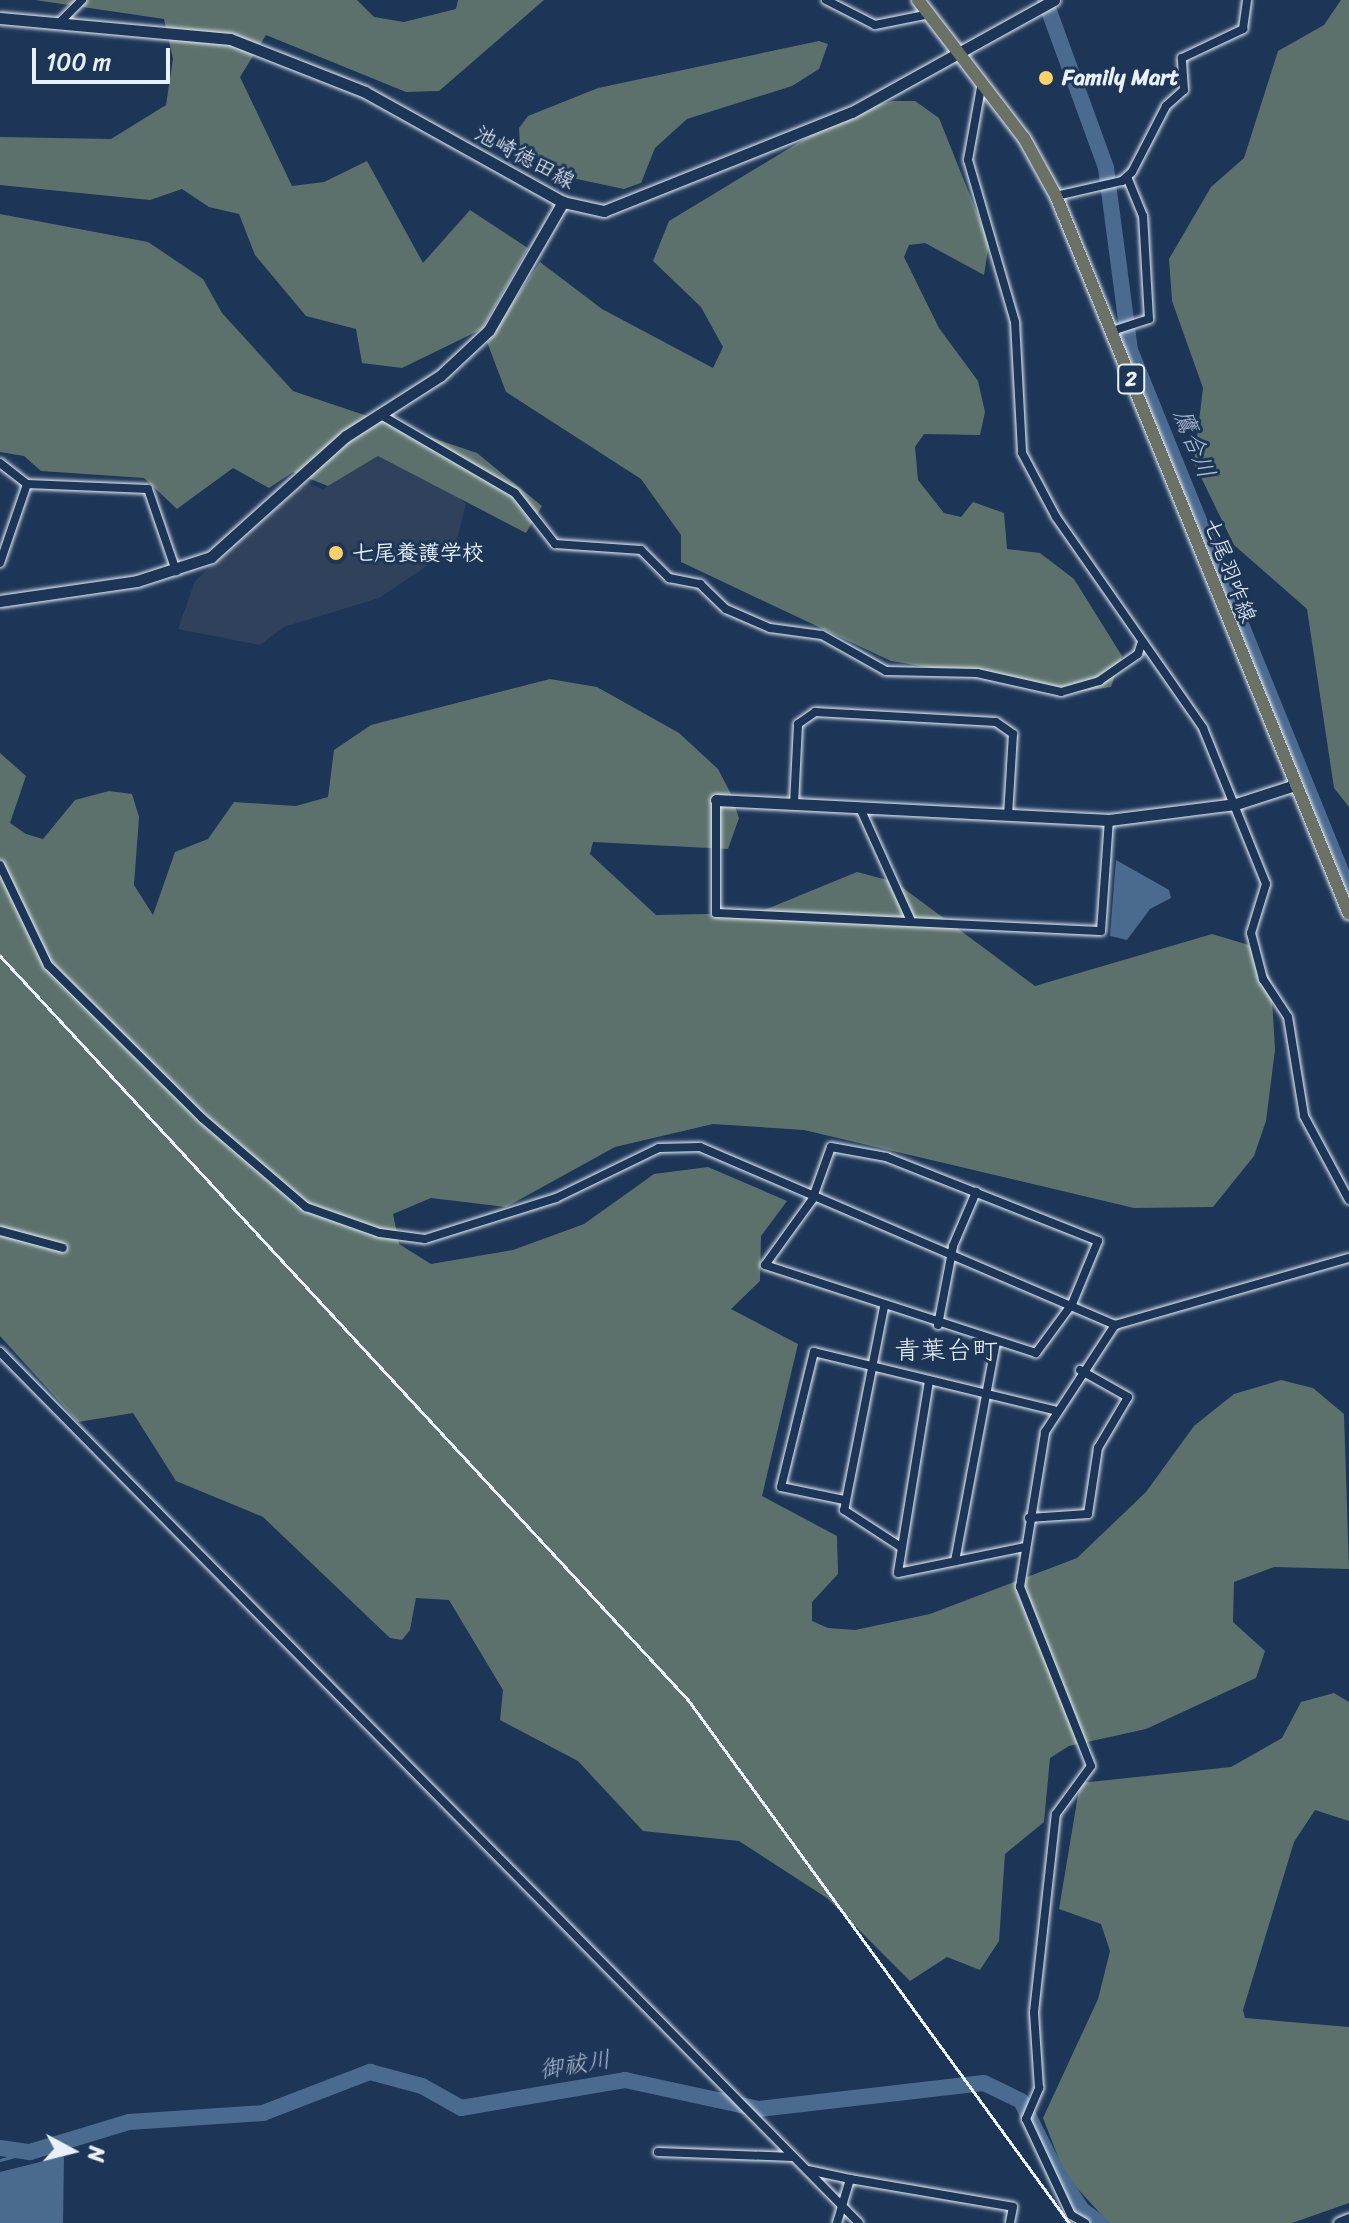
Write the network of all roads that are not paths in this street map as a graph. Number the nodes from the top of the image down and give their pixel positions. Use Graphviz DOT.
graph roads {
  1 [pos="82,0"];
  2 [pos="826,0"];
  3 [pos="918,0"];
  4 [pos="1054,0"];
  5 [pos="1247,0"];
  6 [pos="930,14"];
  7 [pos="0,18"];
  8 [pos="61,21"];
  9 [pos="959,49"];
  10 [pos="982,81"];
  11 [pos="1127,177"];
  12 [pos="1056,196"];
  13 [pos="563,202"];
  14 [pos="1112,331"];
  15 [pos="381,415"];
  16 [pos="0,463"];
  17 [pos="27,484"];
  18 [pos="0,563"];
  19 [pos="176,573"];
  20 [pos="0,601"];
  21 [pos="1142,642"];
  22 [pos="1295,785"];
  23 [pos="716,800"];
  24 [pos="794,804"];
  25 [pos="1236,804"];
  26 [pos="860,808"];
  27 [pos="1008,815"];
  28 [pos="1109,820"];
  29 [pos="0,865"];
  30 [pos="1349,914"];
  31 [pos="911,921"];
  32 [pos="976,1192"];
  33 [pos="812,1200"];
  34 [pos="1349,1200"];
  35 [pos="0,1231"];
  36 [pos="63,1248"];
  37 [pos="951,1256"];
  38 [pos="1349,1258"];
  39 [pos="1072,1304"];
  40 [pos="884,1307"];
  41 [pos="938,1325"];
  42 [pos="1115,1325"];
  43 [pos="996,1341"];
  44 [pos="0,1352"];
  45 [pos="873,1366"];
  46 [pos="1080,1370"];
  47 [pos="929,1381"];
  48 [pos="985,1396"];
  49 [pos="1054,1410"];
  50 [pos="844,1500"];
  51 [pos="1029,1518"];
  52 [pos="901,1547"];
  53 [pos="1025,1547"];
  54 [pos="955,1561"];
  55 [pos="658,2152"];
  56 [pos="793,2157"];
  57 [pos="806,2170"];
  58 [pos="850,2179"];
  59 [pos="843,2206"];
  60 [pos="1349,2219"];
  61 [pos="837,2223"];
  62 [pos="859,2223"];
  63 [pos="1010,2223"];
  64 [pos="1085,2223"];
  65 [pos="1339,2223"];
  1 -- 8 [label="street"];
  2 -- 6 [label="street"];
  3 -- 6 [label="main road, 七尾羽咋線 / 2"];
  4 -- 9 [label="street, 池崎徳田線"];
  5 -- 11 [label="street"];
  6 -- 9 [label="main road, 七尾羽咋線 / 2"];
  7 -- 8 [label="street, 池崎徳田線"];
  8 -- 13 [label="street, 池崎徳田線"];
  9 -- 10 [label="main road, 七尾羽咋線 / 2"];
  9 -- 13 [label="street, 池崎徳田線"];
  10 -- 12 [label="main road, 七尾羽咋線 / 2"];
  10 -- 21 [label="street"];
  11 -- 12 [label="street"];
  11 -- 14 [label="street"];
  12 -- 14 [label="main road, 七尾羽咋線 / 2"];
  13 -- 15 [label="street"];
  14 -- 22 [label="main road, 七尾羽咋線 / 2"];
  15 -- 19 [label="street"];
  15 -- 21 [label="street"];
  16 -- 17 [label="street"];
  17 -- 18 [label="street"];
  17 -- 19 [label="street"];
  19 -- 20 [label="street"];
  21 -- 25 [label="street"];
  22 -- 25 [label="street"];
  22 -- 30 [label="main road, 七尾羽咋線 / 2"];
  23 -- 24 [label="street"];
  23 -- 31 [label="street"];
  24 -- 26 [label="street"];
  24 -- 27 [label="street"];
  25 -- 28 [label="street"];
  25 -- 34 [label="street"];
  26 -- 27 [label="street"];
  26 -- 31 [label="street"];
  27 -- 28 [label="street"];
  28 -- 31 [label="street"];
  29 -- 33 [label="street"];
  32 -- 33 [label="street"];
  32 -- 37 [label="street"];
  32 -- 39 [label="street"];
  33 -- 37 [label="street"];
  33 -- 40 [label="street"];
  35 -- 36 [label="street"];
  37 -- 39 [label="street"];
  37 -- 41 [label="street"];
  38 -- 42 [label="street"];
  39 -- 42 [label="street"];
  39 -- 43 [label="street"];
  40 -- 41 [label="street"];
  40 -- 45 [label="street"];
  41 -- 43 [label="street"];
  42 -- 46 [label="street"];
  43 -- 48 [label="street"];
  44 -- 56 [label="street"];
  45 -- 47 [label="street"];
  45 -- 50 [label="street"];
  45 -- 50 [label="street"];
  46 -- 49 [label="street"];
  46 -- 51 [label="street"];
  47 -- 48 [label="street"];
  47 -- 52 [label="street"];
  48 -- 49 [label="street"];
  48 -- 54 [label="street"];
  49 -- 51 [label="street"];
  50 -- 52 [label="street"];
  51 -- 53 [label="street"];
  52 -- 54 [label="street"];
  53 -- 54 [label="street"];
  53 -- 64 [label="street"];
  55 -- 56 [label="street"];
  56 -- 57 [label="street"];
  57 -- 58 [label="street"];
  57 -- 59 [label="street"];
  58 -- 59 [label="street"];
  58 -- 63 [label="street"];
  59 -- 61 [label="street"];
  59 -- 62 [label="street"];
  60 -- 65 [label="street"];
}
